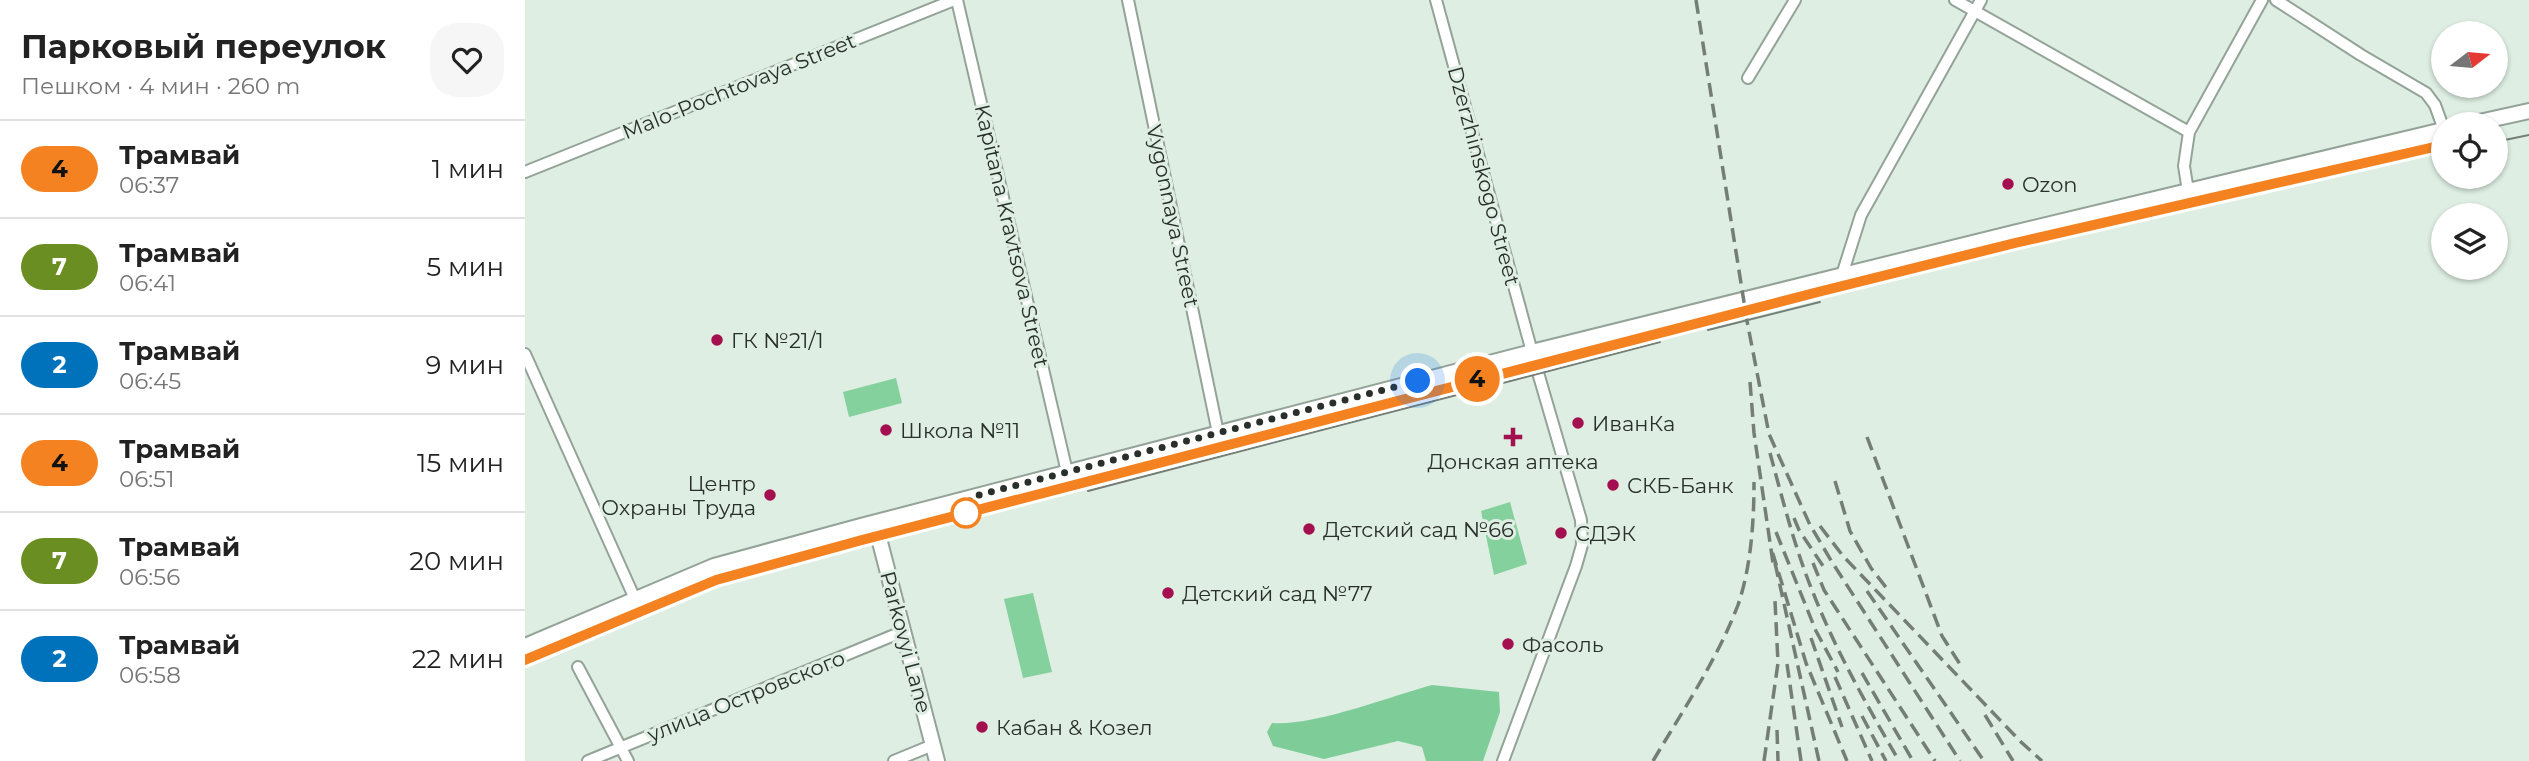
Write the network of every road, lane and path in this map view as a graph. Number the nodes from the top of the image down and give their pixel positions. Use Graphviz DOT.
graph roads {
  1 [pos="956,0"];
  2 [pos="1128,0"];
  3 [pos="1436,0"];
  4 [pos="1795,0"];
  5 [pos="1955,0"];
  6 [pos="1981,0"];
  7 [pos="2262,0"];
  8 [pos="2276,0"];
  9 [pos="1975,11"];
  10 [pos="1748,78"];
  11 [pos="2529,111"];
  12 [pos="2437,112"];
  13 [pos="2508,116"];
  14 [pos="2431,131"];
  15 [pos="2189,132"];
  16 [pos="525,172"];
  17 [pos="2187,191"];
  18 [pos="1842,275"];
  19 [pos="1532,352"];
  20 [pos="525,354"];
  21 [pos="1218,433"];
  22 [pos="1067,472"];
  23 [pos="875,523"];
  24 [pos="635,599"];
  25 [pos="904,631"];
  26 [pos="525,646"];
  27 [pos="578,667"];
  28 [pos="933,746"];
  29 [pos="621,747"];
  30 [pos="589,761"];
  31 [pos="628,761"];
  32 [pos="894,761"];
  33 [pos="937,761"];
  34 [pos="1503,761"];
  1 -- 16 [label="street, Malo-Pochtovaya Street"];
  1 -- 22 [label="street, Kapitana Kravtsova Street"];
  2 -- 21 [label="street, Vygonnaya Street"];
  3 -- 19 [label="street, Dzerzhinskogo Street"];
  4 -- 10 [label="street"];
  5 -- 9 [label="street"];
  6 -- 9 [label="street"];
  7 -- 15 [label="street"];
  8 -- 12 [label="street"];
  9 -- 15 [label="street"];
  9 -- 18 [label="street"];
  11 -- 13 [label="main road"];
  14 -- 17 [label="main road"];
  15 -- 17 [label="street"];
  17 -- 18 [label="main road"];
  18 -- 19 [label="main road"];
  19 -- 21 [label="main road"];
  19 -- 34 [label="street, Dzerzhinskogo Street"];
  20 -- 24 [label="street"];
  21 -- 22 [label="main road"];
  22 -- 23 [label="main road"];
  23 -- 24 [label="main road"];
  23 -- 25 [label="main road, Parkovyi Lane"];
  24 -- 26 [label="main road"];
  25 -- 28 [label="main road, Parkovyi Lane"];
  25 -- 29 [label="street, улица Островского"];
  27 -- 29 [label="street"];
  28 -- 32 [label="street"];
  28 -- 33 [label="main road, Parkovyi Lane"];
  29 -- 30 [label="street, улица Островского"];
  29 -- 31 [label="street"];
}
